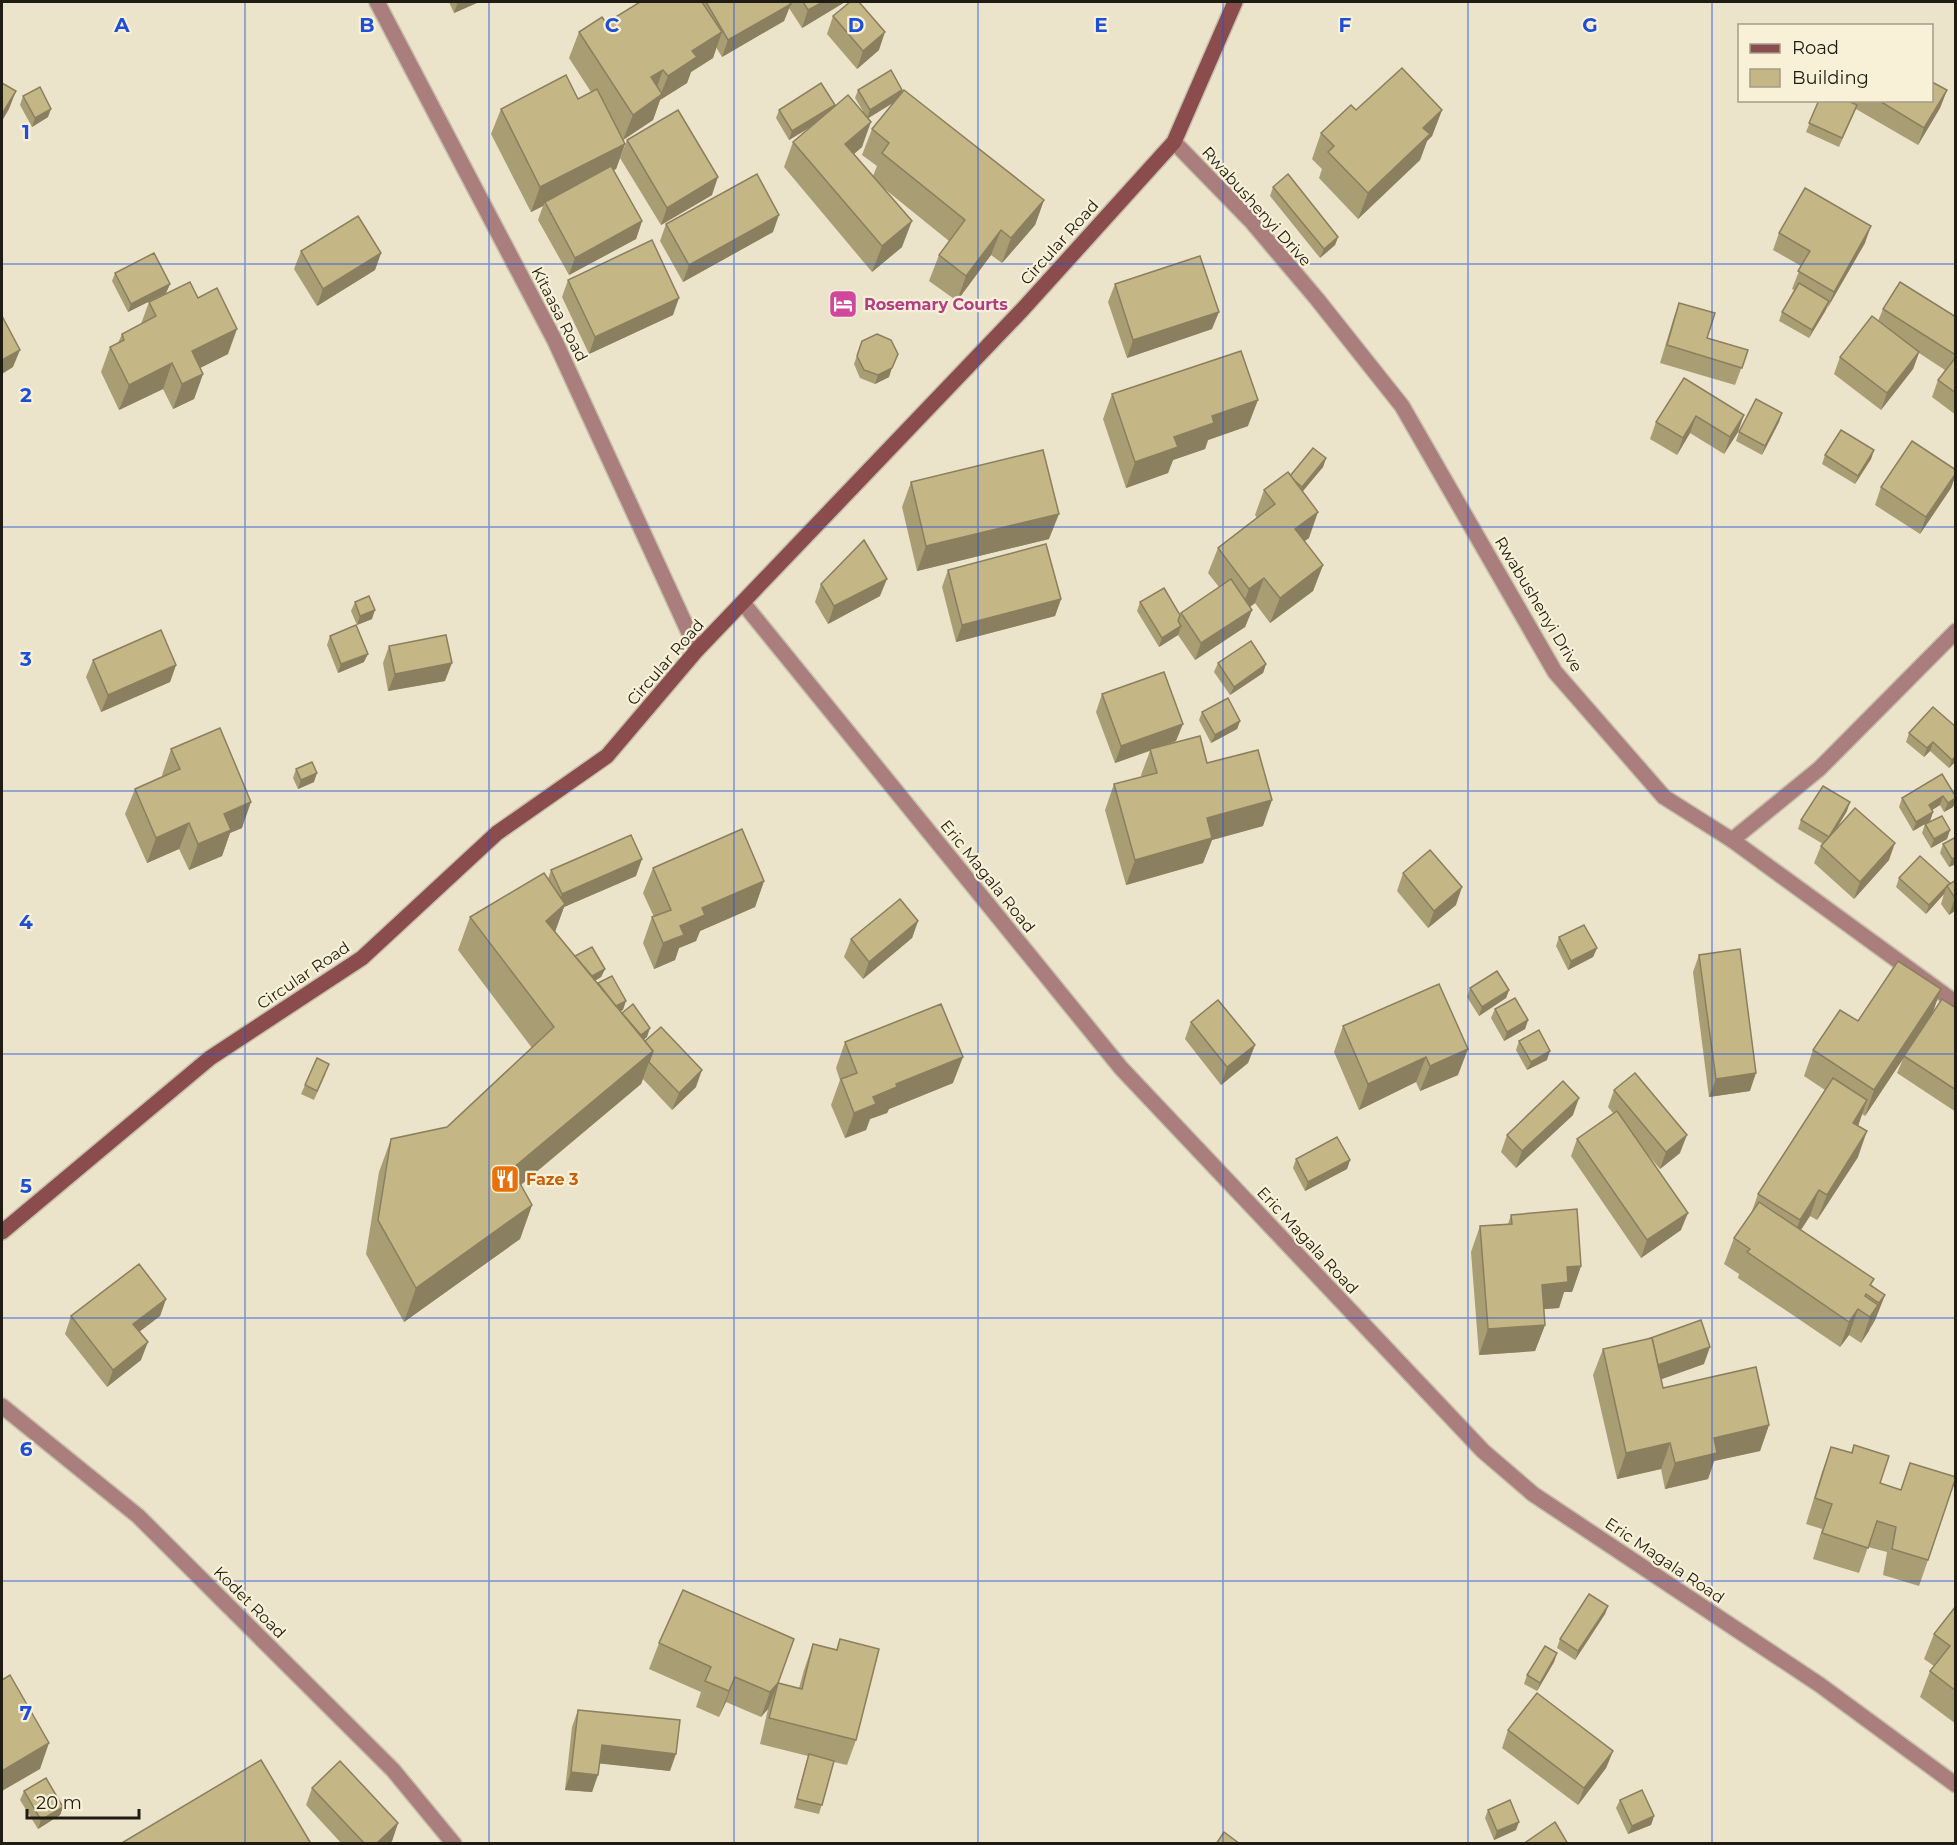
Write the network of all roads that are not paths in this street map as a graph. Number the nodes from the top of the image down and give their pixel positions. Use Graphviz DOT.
graph roads {
  1 [pos="377,2"];
  2 [pos="1235,2"];
  3 [pos="1174,142"];
  4 [pos="742,603"];
  5 [pos="1956,631"];
  6 [pos="697,650"];
  7 [pos="1732,840"];
  8 [pos="1956,1003"];
  9 [pos="2,1232"];
  10 [pos="2,1406"];
  11 [pos="1956,1785"];
  12 [pos="454,1844"];
  1 -- 6 [label="street, Kitaasa Road"];
  2 -- 3 [label="street, Circular Road"];
  3 -- 4 [label="street, Circular Road"];
  3 -- 7 [label="street, Rwabushenyi Drive"];
  4 -- 6 [label="street, Circular Road"];
  4 -- 11 [label="street, Eric Magala Road"];
  5 -- 7 [label="street"];
  6 -- 9 [label="street, Circular Road"];
  7 -- 8 [label="street, Rwabushenyi Drive"];
  10 -- 12 [label="street, Kodet Road"];
}
